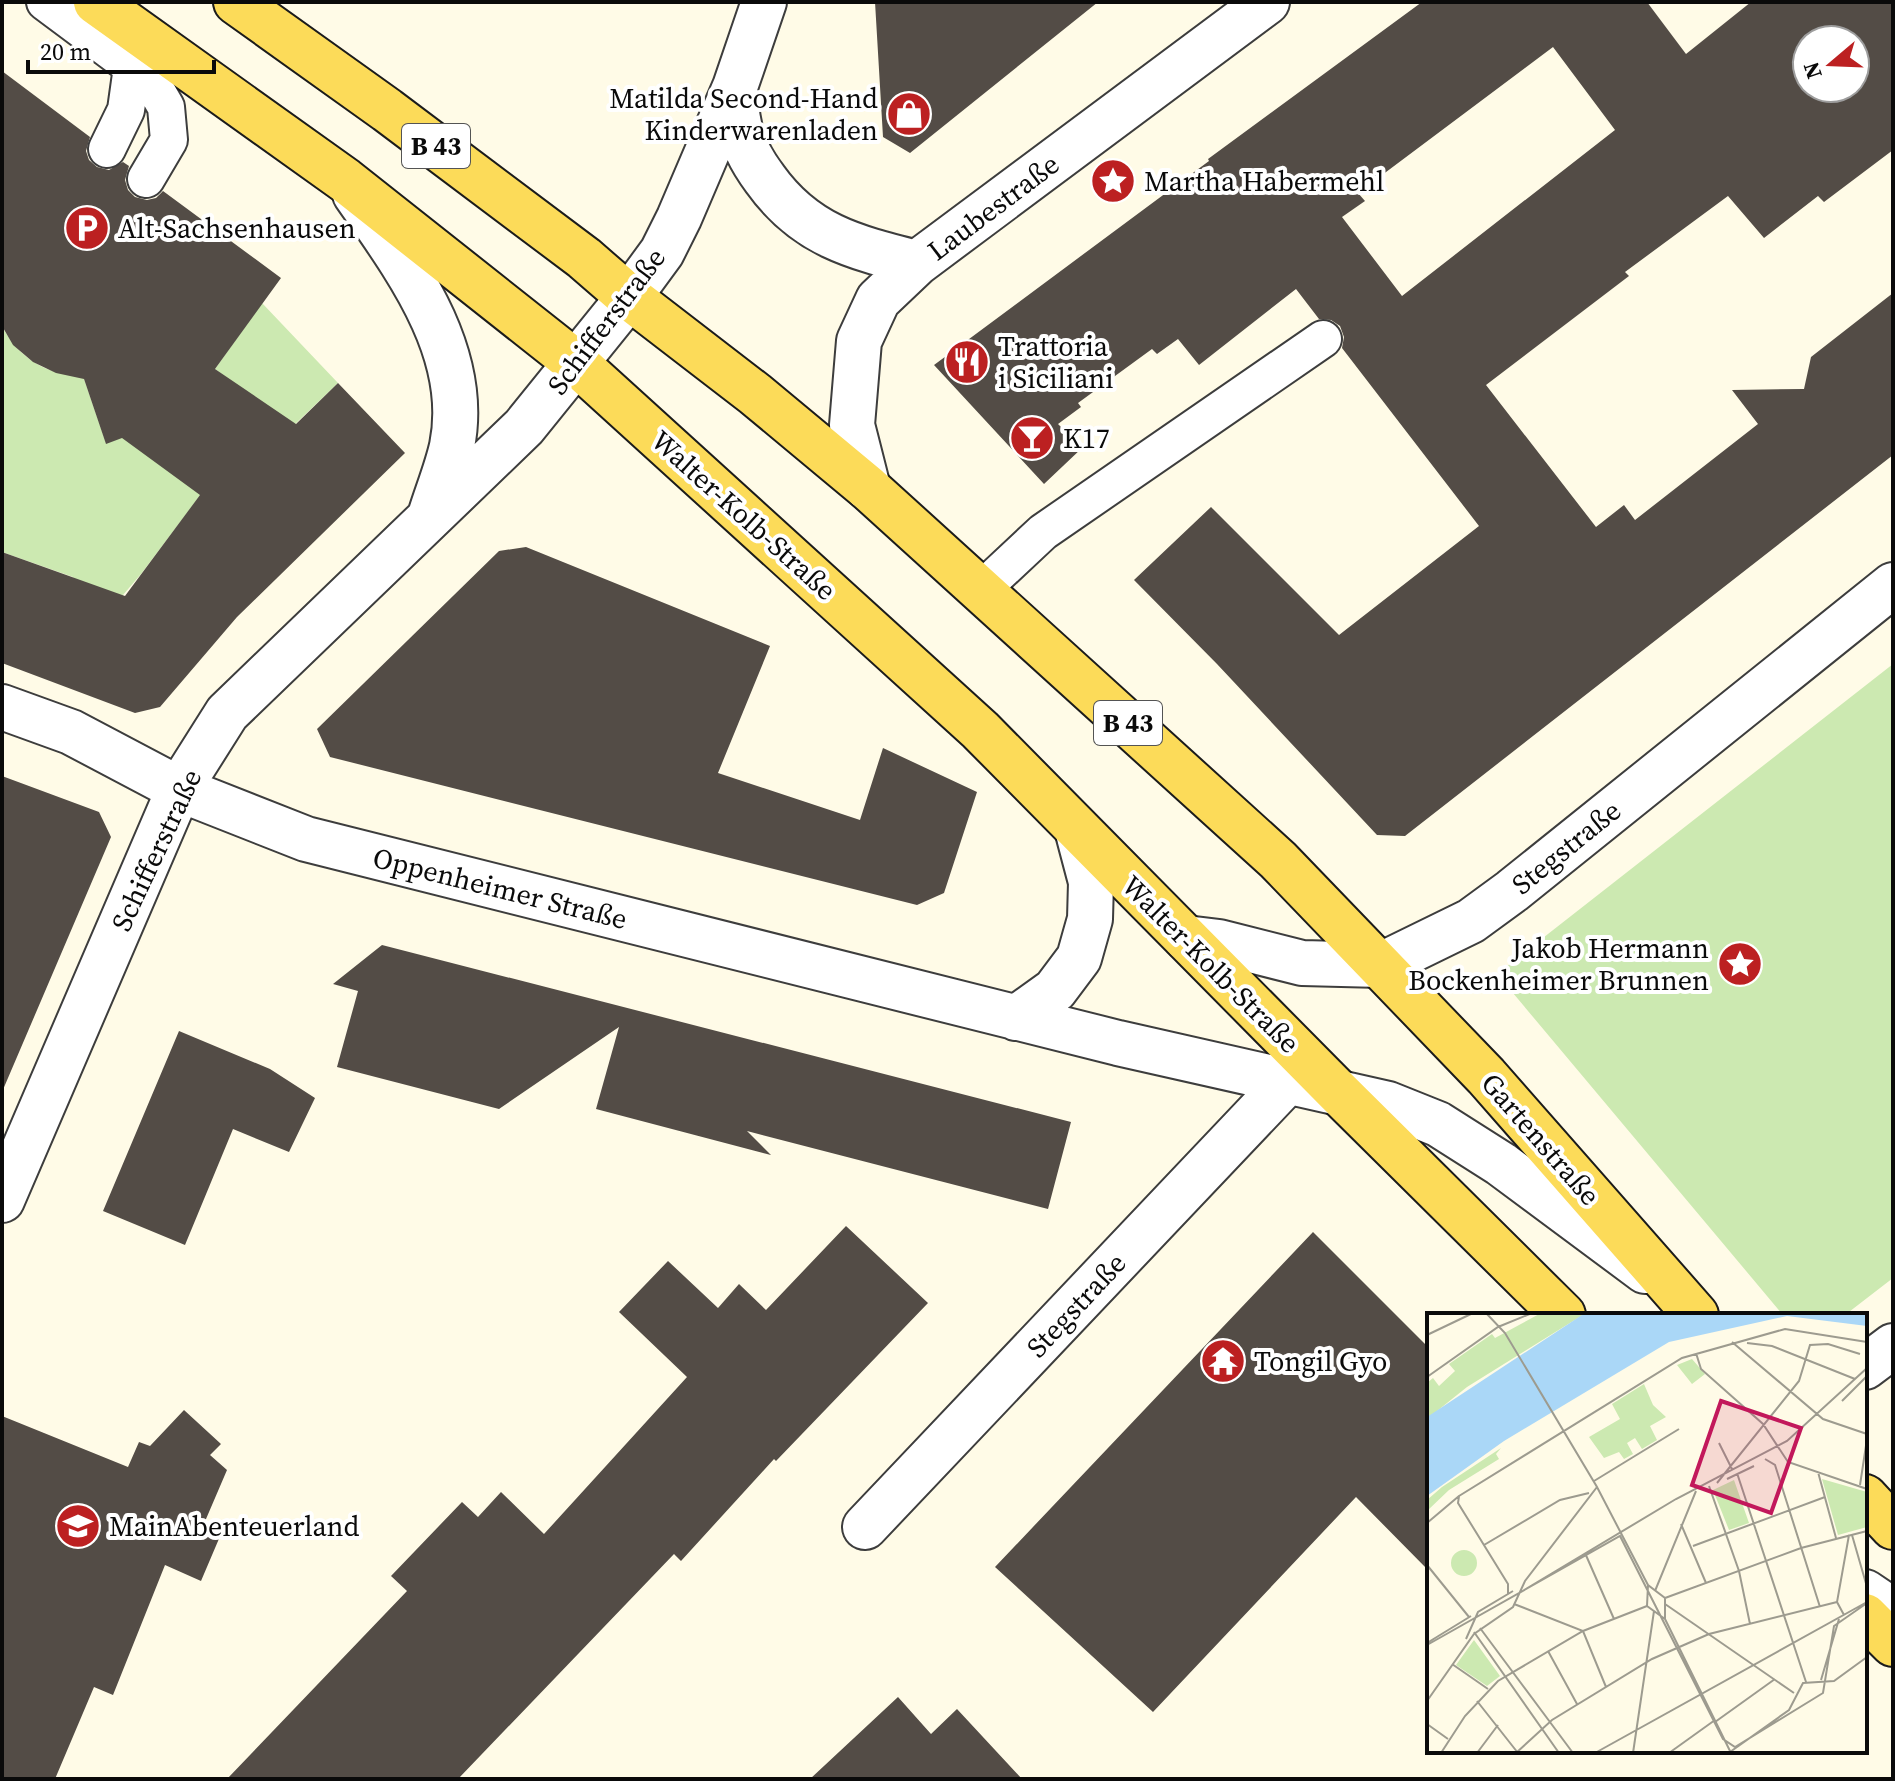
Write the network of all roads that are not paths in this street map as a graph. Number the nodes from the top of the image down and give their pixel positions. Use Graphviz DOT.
graph roads {
  1 [pos="45,2"];
  2 [pos="96,2"];
  3 [pos="236,2"];
  4 [pos="764,2"];
  5 [pos="1267,2"];
  6 [pos="132,67"];
  7 [pos="735,87"];
  8 [pos="107,149"];
  9 [pos="146,179"];
  10 [pos="345,180"];
  11 [pos="917,263"];
  12 [pos="629,297"];
  13 [pos="1323,339"];
  14 [pos="575,362"];
  15 [pos="868,488"];
  16 [pos="428,522"];
  17 [pos="1893,585"];
  18 [pos="981,590"];
  19 [pos="2,707"];
  20 [pos="179,789"];
  21 [pos="1077,829"];
  22 [pos="1186,938"];
  23 [pos="1381,965"];
  24 [pos="1016,1018"];
  25 [pos="1287,1082"];
  26 [pos="1337,1091"];
  27 [pos="2,1200"];
  28 [pos="1687,1305"];
  29 [pos="1561,1313"];
  30 [pos="1893,1346"];
  31 [pos="1867,1366"];
  32 [pos="1867,1499"];
  33 [pos="865,1527"];
  34 [pos="1893,1527"];
  35 [pos="1867,1593"];
  36 [pos="1893,1611"];
  37 [pos="1867,1618"];
  38 [pos="1893,1644"];
  1 -- 6 [label="lane"];
  2 -- 10 [label="main road, Walter-Kolb-Straße"];
  3 -- 12 [label="main road, B 43"];
  4 -- 7 [label="street, Schifferstraße"];
  5 -- 11 [label="street, Laubestraße"];
  6 -- 8 [label="lane"];
  6 -- 9 [label="lane"];
  7 -- 11 [label="street, Schifferstraße"];
  7 -- 12 [label="street, Schifferstraße"];
  10 -- 14 [label="main road, Walter-Kolb-Straße"];
  10 -- 16 [label="street, Schifferstraße"];
  11 -- 15 [label="street, Laubestraße"];
  12 -- 14 [label="street, Schifferstraße"];
  12 -- 15 [label="main road, B 43"];
  13 -- 18 [label="lane"];
  14 -- 16 [label="street, Schifferstraße"];
  14 -- 21 [label="main road, Walter-Kolb-Straße"];
  15 -- 18 [label="main road, B 43"];
  16 -- 20 [label="street, Schifferstraße"];
  17 -- 23 [label="street, Stegstraße"];
  18 -- 23 [label="main road, B 43"];
  19 -- 20 [label="street, Oppenheimer Straße"];
  20 -- 24 [label="street, Oppenheimer Straße"];
  20 -- 27 [label="street, Schifferstraße"];
  21 -- 22 [label="main road, Walter-Kolb-Straße"];
  21 -- 24 [label="street"];
  22 -- 23 [label="street, Stegstraße"];
  22 -- 26 [label="main road, Walter-Kolb-Straße"];
  23 -- 28 [label="main road, Gartenstraße / B 43"];
  24 -- 25 [label="street, Oppenheimer Straße"];
  25 -- 26 [label="street, Oppenheimer Straße"];
  25 -- 33 [label="street, Stegstraße"];
  26 -- 28 [label="street, Oppenheimer Straße"];
  26 -- 29 [label="main road"];
  30 -- 31 [label="street"];
  32 -- 34 [label="main road"];
  35 -- 36 [label="street"];
  37 -- 38 [label="main road"];
}
